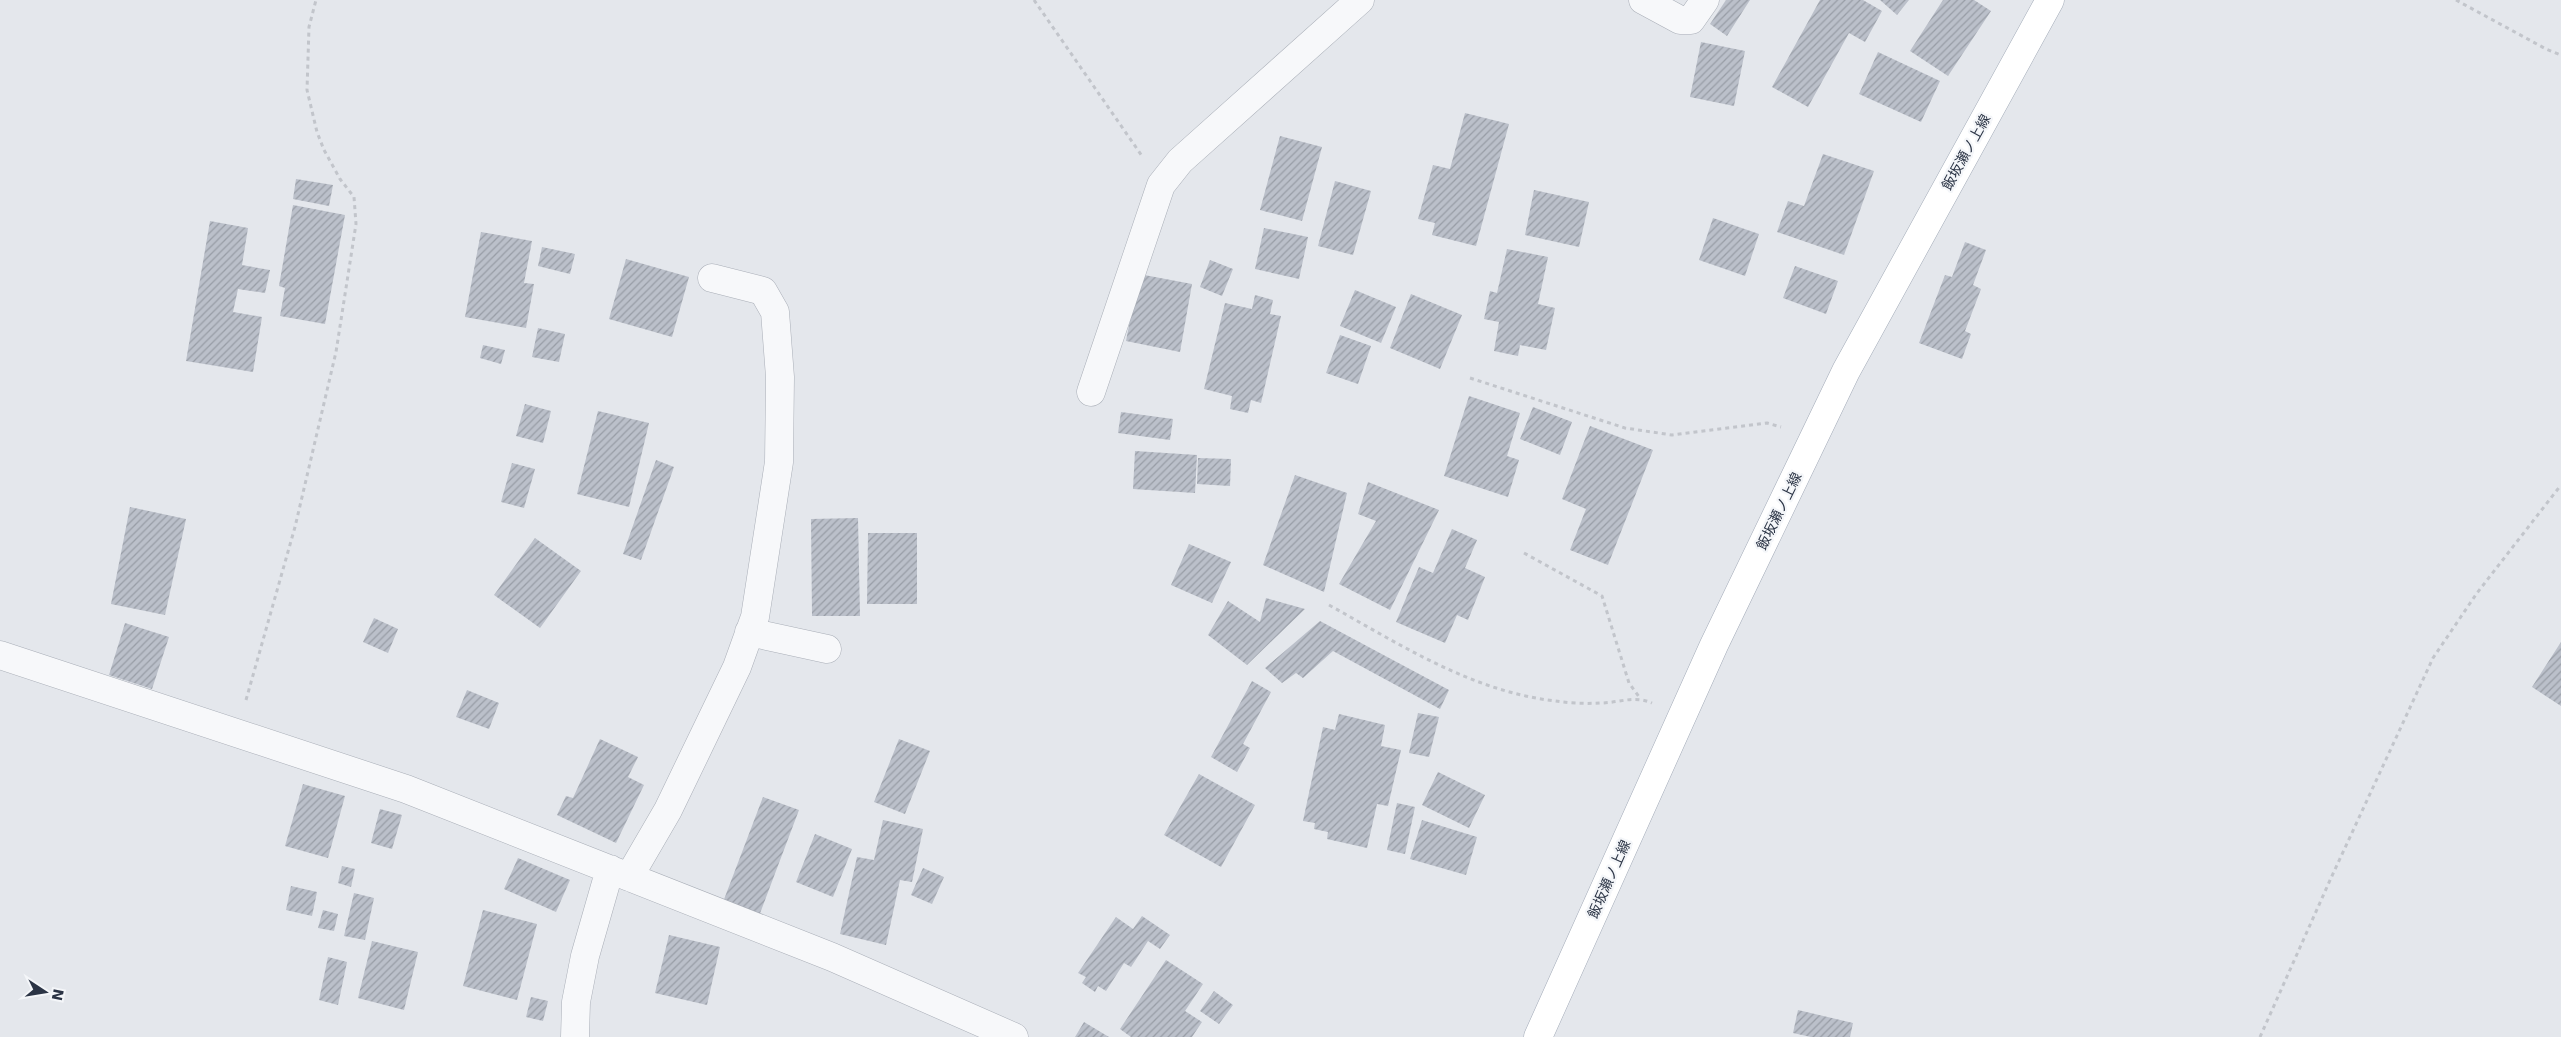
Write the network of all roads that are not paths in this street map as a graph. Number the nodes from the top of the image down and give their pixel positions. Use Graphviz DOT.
graph roads {
  1 [pos="1360,0"];
  2 [pos="1643,0"];
  3 [pos="1705,0"];
  4 [pos="2050,0"];
  5 [pos="712,278"];
  6 [pos="1091,392"];
  7 [pos="750,632"];
  8 [pos="827,649"];
  9 [pos="0,655"];
  10 [pos="620,873"];
  11 [pos="575,1037"];
  12 [pos="1014,1037"];
  13 [pos="1538,1037"];
  1 -- 6 [label="street"];
  2 -- 3 [label="street"];
  4 -- 13 [label="main road, 飯坂瀬ノ上線"];
  5 -- 7 [label="street"];
  7 -- 8 [label="street"];
  7 -- 10 [label="street"];
  9 -- 10 [label="street"];
  10 -- 11 [label="street"];
  10 -- 12 [label="street"];
}
